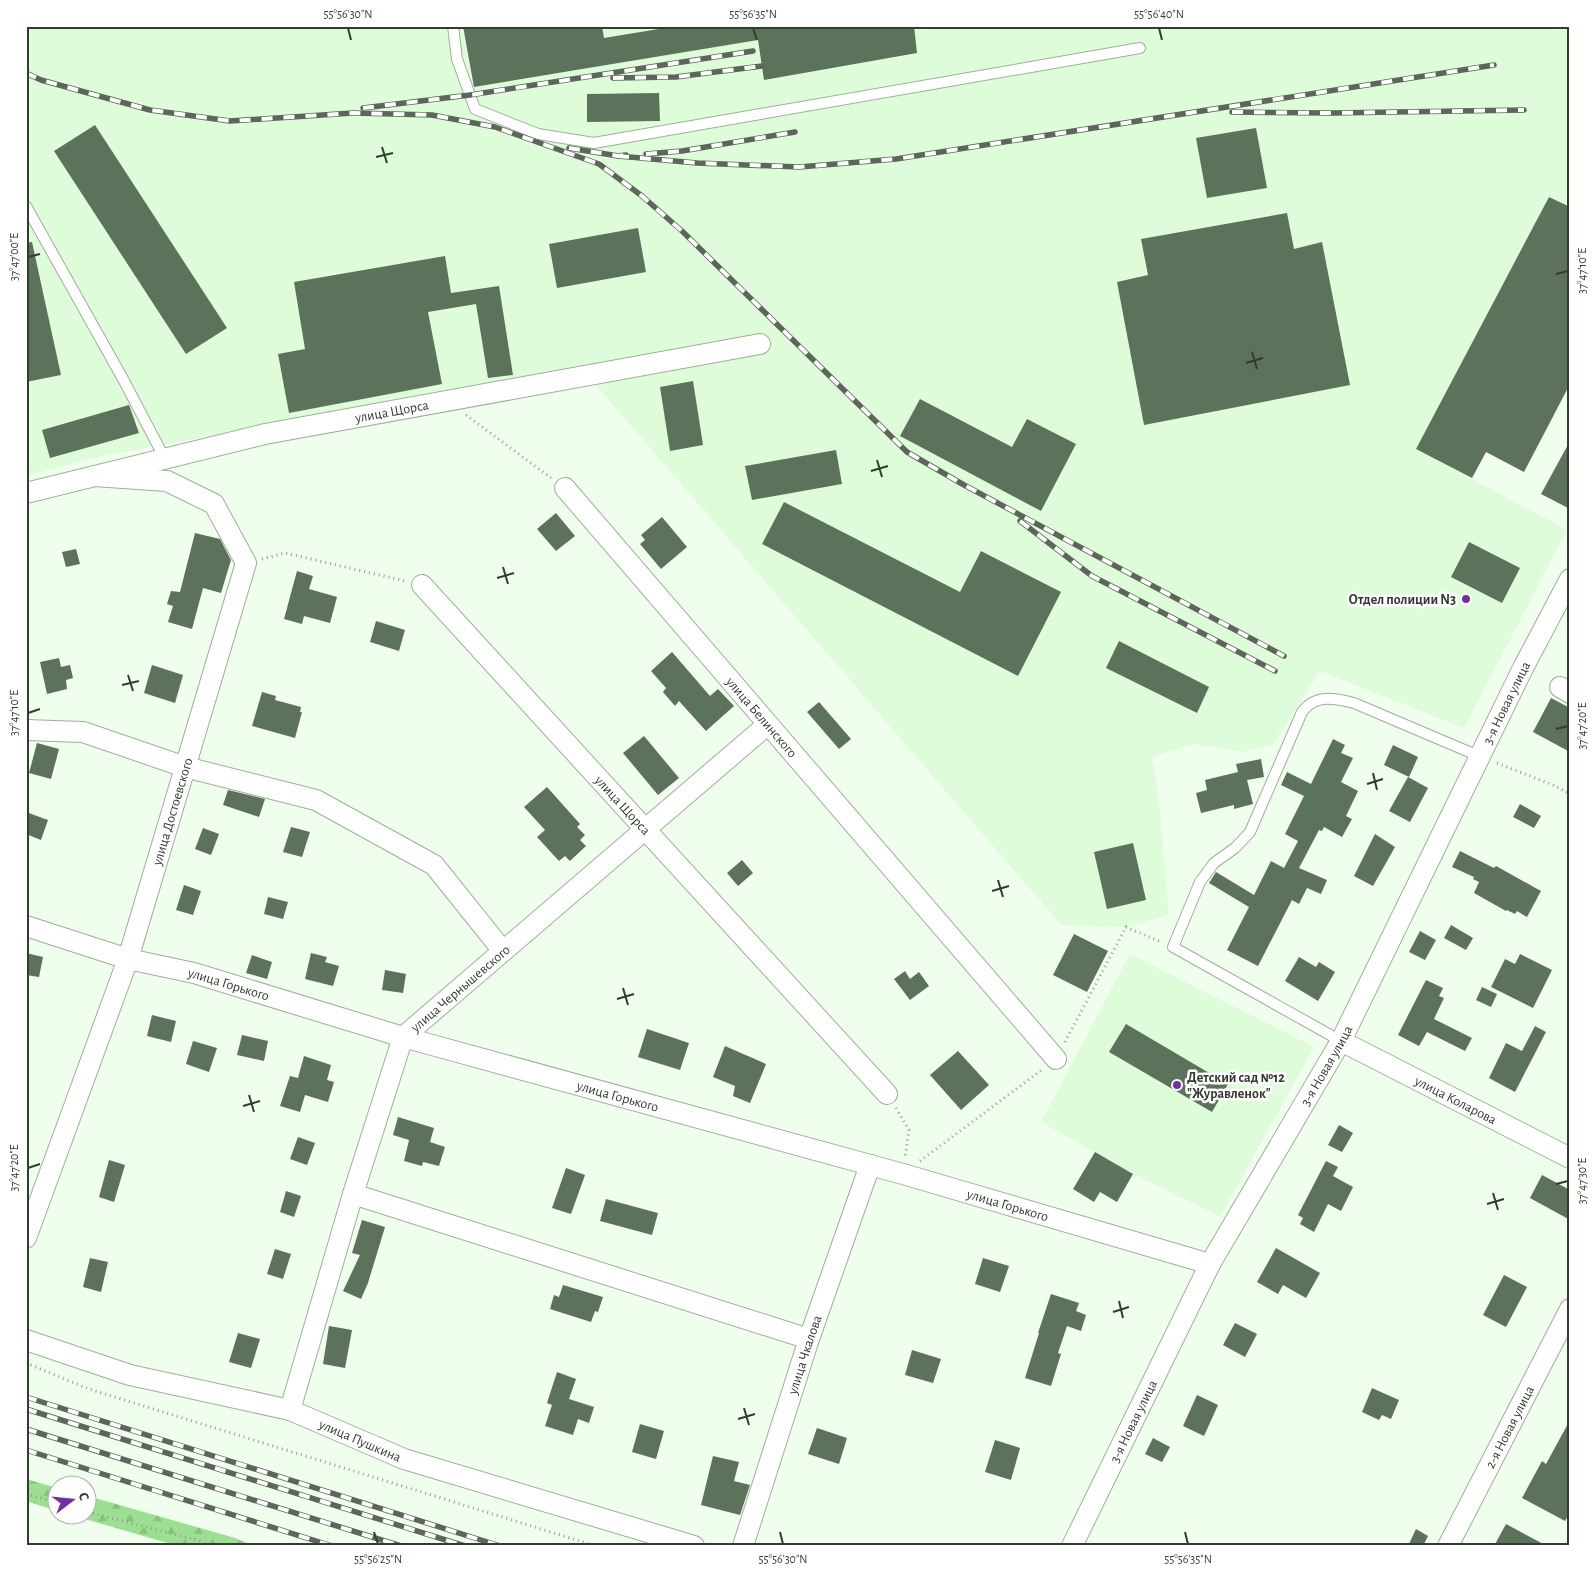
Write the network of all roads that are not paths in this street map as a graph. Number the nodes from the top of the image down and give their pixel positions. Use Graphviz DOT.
graph roads {
  1 [pos="453,26"];
  2 [pos="1140,48"];
  3 [pos="26,206"];
  4 [pos="760,344"];
  5 [pos="165,459"];
  6 [pos="94,476"];
  7 [pos="565,488"];
  8 [pos="26,493"];
  9 [pos="1570,580"];
  10 [pos="422,585"];
  11 [pos="767,725"];
  12 [pos="26,730"];
  13 [pos="1481,756"];
  14 [pos="185,767"];
  15 [pos="645,829"];
  16 [pos="26,926"];
  17 [pos="504,951"];
  18 [pos="128,959"];
  19 [pos="403,1037"];
  20 [pos="1341,1041"];
  21 [pos="1056,1060"];
  22 [pos="888,1094"];
  23 [pos="1570,1158"];
  24 [pos="870,1164"];
  25 [pos="353,1194"];
  26 [pos="26,1238"];
  27 [pos="1210,1264"];
  28 [pos="1570,1310"];
  29 [pos="809,1339"];
  30 [pos="26,1340"];
  31 [pos="290,1410"];
  32 [pos="694,1546"];
  33 [pos="743,1546"];
  34 [pos="1072,1546"];
  35 [pos="1448,1546"];
  1 -- 2 [label="lane"];
  3 -- 5 [label="lane"];
  4 -- 5 [label="street, улица Щорса"];
  5 -- 6 [label="street, улица Щорса"];
  6 -- 8 [label="street, улица Щорса"];
  6 -- 14 [label="street, улица Достоевского"];
  7 -- 11 [label="street, улица Белинского"];
  9 -- 13 [label="street, 3-я Новая улица"];
  10 -- 15 [label="street, улица Щорса"];
  11 -- 15 [label="street, улица Чернышевского"];
  11 -- 21 [label="street, улица Белинского"];
  12 -- 14 [label="street"];
  13 -- 20 [label="street, 3-я Новая улица"];
  13 -- 20 [label="lane"];
  14 -- 17 [label="street"];
  14 -- 18 [label="street, улица Достоевского"];
  15 -- 17 [label="street, улица Чернышевского"];
  15 -- 22 [label="street, улица Щорса"];
  16 -- 18 [label="street, улица Горького"];
  17 -- 19 [label="street, улица Чернышевского"];
  18 -- 19 [label="street, улица Горького"];
  18 -- 26 [label="street, улица Достоевского"];
  19 -- 24 [label="street, улица Горького"];
  19 -- 25 [label="street, улица Чернышевского"];
  20 -- 23 [label="street, улица Коларова"];
  20 -- 27 [label="street, 3-я Новая улица"];
  24 -- 27 [label="street, улица Горького"];
  24 -- 29 [label="street, улица Чкалова"];
  25 -- 29 [label="street"];
  25 -- 31 [label="street, улица Чернышевского"];
  27 -- 34 [label="street, 3-я Новая улица"];
  28 -- 35 [label="street, 2-я Новая улица"];
  29 -- 33 [label="street, улица Чкалова"];
  30 -- 31 [label="street, улица Пушкина"];
  31 -- 32 [label="street, улица Пушкина"];
}
